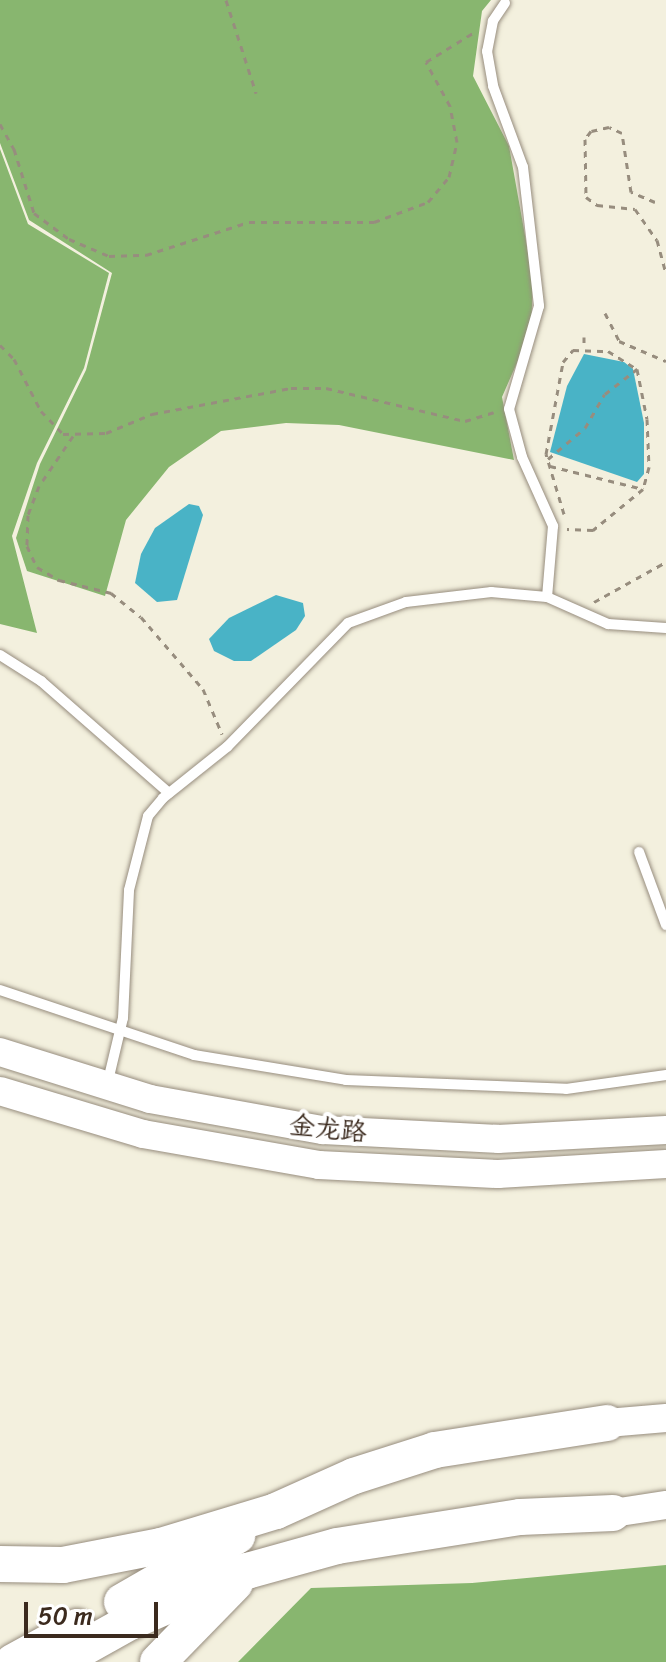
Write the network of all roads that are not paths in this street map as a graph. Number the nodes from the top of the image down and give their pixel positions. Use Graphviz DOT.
graph roads {
  1 [pos="505,3"];
  2 [pos="547,597"];
  3 [pos="666,628"];
  4 [pos="0,655"];
  5 [pos="169,793"];
  6 [pos="639,852"];
  7 [pos="666,925"];
  8 [pos="0,990"];
  9 [pos="121,1034"];
  10 [pos="0,1052"];
  11 [pos="666,1075"];
  12 [pos="107,1087"];
  13 [pos="0,1091"];
  14 [pos="666,1130"];
  15 [pos="666,1164"];
  16 [pos="666,1418"];
  17 [pos="607,1423"];
  18 [pos="666,1505"];
  19 [pos="276,1511"];
  20 [pos="613,1513"];
  21 [pos="0,1564"];
  22 [pos="247,1571"];
  23 [pos="13,1662"];
  24 [pos="58,1662"];
  25 [pos="158,1662"];
  1 -- 2 [label="lane"];
  2 -- 3 [label="lane"];
  2 -- 5 [label="lane"];
  4 -- 5 [label="lane"];
  5 -- 9 [label="lane"];
  6 -- 7 [label="lane"];
  8 -- 9 [label="lane"];
  9 -- 11 [label="lane"];
  9 -- 12 [label="lane"];
  10 -- 12 [label="street, 金龙路"];
  12 -- 14 [label="street, 金龙路"];
  13 -- 15 [label="street, 金龙路"];
  16 -- 17 [label="street"];
  17 -- 19 [label="highway"];
  18 -- 20 [label="street"];
  19 -- 21 [label="highway"];
  19 -- 23 [label="highway"];
  20 -- 22 [label="highway"];
  22 -- 24 [label="highway"];
  22 -- 25 [label="highway"];
}
